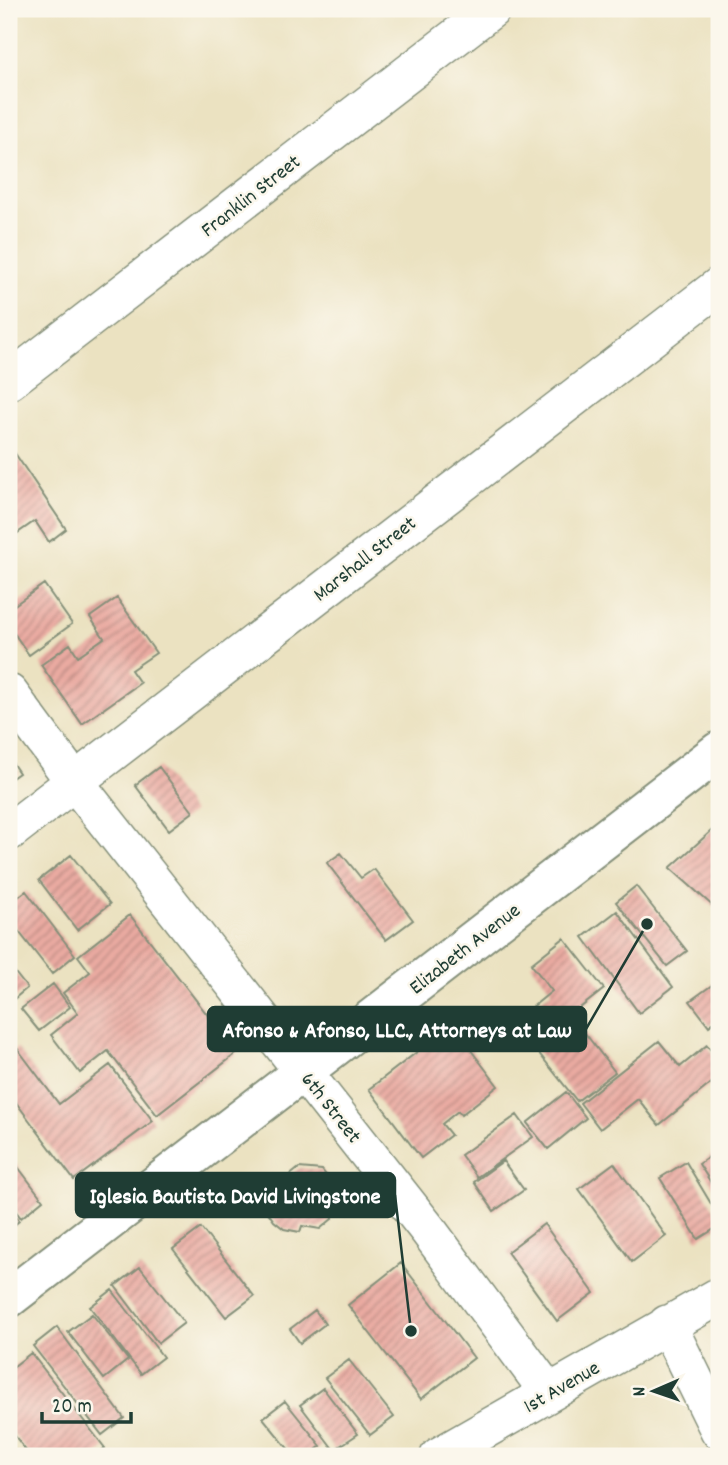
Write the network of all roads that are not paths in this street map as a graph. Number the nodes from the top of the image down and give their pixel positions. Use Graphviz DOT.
graph roads {
  1 [pos="492,9"];
  2 [pos="719,286"];
  3 [pos="9,381"];
  4 [pos="9,693"];
  5 [pos="719,751"];
  6 [pos="74,781"];
  7 [pos="9,832"];
  8 [pos="304,1071"];
  9 [pos="719,1296"];
  10 [pos="9,1298"];
  11 [pos="667,1324"];
  12 [pos="549,1393"];
  13 [pos="719,1430"];
  14 [pos="439,1456"];
  1 -- 3 [label="street, Franklin Street"];
  2 -- 6 [label="street, Marshall Street"];
  4 -- 6 [label="street, 6th Street"];
  5 -- 8 [label="street, Elizabeth Avenue"];
  6 -- 7 [label="street, Marshall Street"];
  6 -- 8 [label="street, 6th Street"];
  8 -- 10 [label="street, Elizabeth Avenue"];
  8 -- 12 [label="street, 6th Street"];
  9 -- 11 [label="street, 1st Avenue"];
  11 -- 12 [label="street, 1st Avenue"];
  11 -- 13 [label="street"];
  12 -- 14 [label="street, 1st Avenue"];
}
